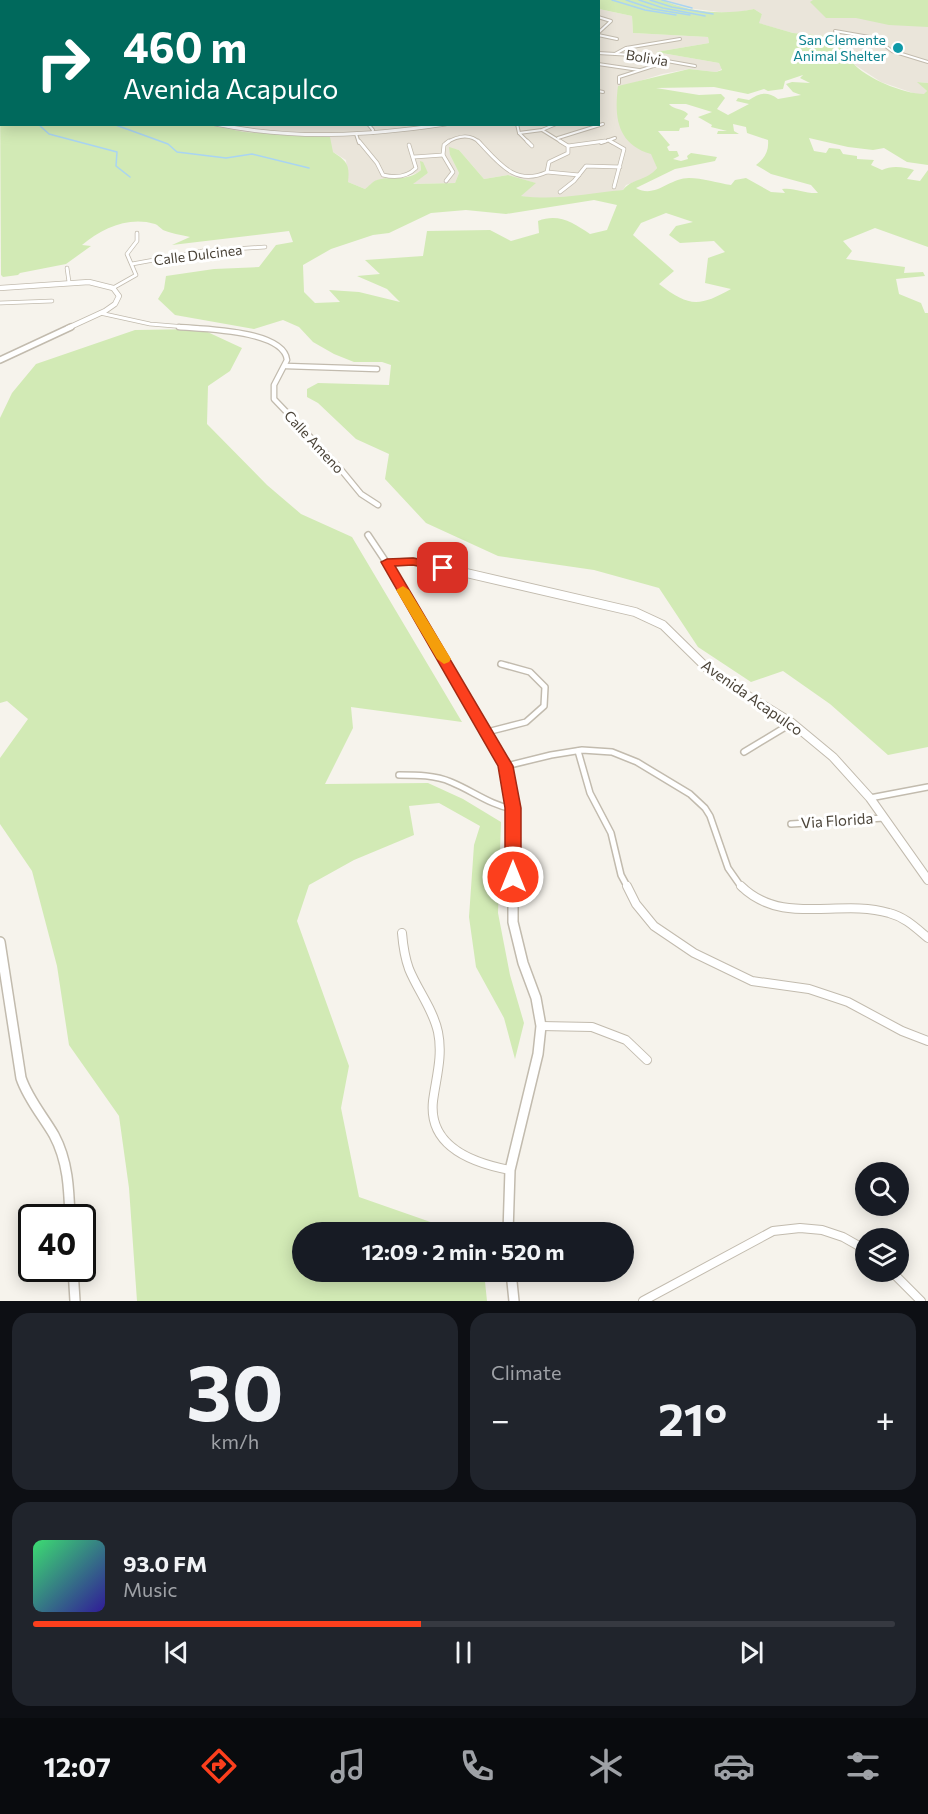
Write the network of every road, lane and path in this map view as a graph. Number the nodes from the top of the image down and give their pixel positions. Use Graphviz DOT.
graph roads {
  1 [pos="600,18"];
  2 [pos="600,27"];
  3 [pos="606,27"];
  4 [pos="835,31"];
  5 [pos="600,32"];
  6 [pos="600,35"];
  7 [pos="617,39"];
  8 [pos="680,39"];
  9 [pos="600,53"];
  10 [pos="615,54"];
  11 [pos="668,62"];
  12 [pos="928,62"];
  13 [pos="600,64"];
  14 [pos="695,66"];
  15 [pos="640,71"];
  16 [pos="619,82"];
  17 [pos="600,91"];
  18 [pos="603,92"];
  19 [pos="603,124"];
  20 [pos="600,125"];
  21 [pos="230,126"];
  22 [pos="369,126"];
  23 [pos="425,126"];
  24 [pos="517,126"];
  25 [pos="551,126"];
  26 [pos="597,126"];
  27 [pos="542,130"];
  28 [pos="372,131"];
  29 [pos="519,133"];
  30 [pos="356,134"];
  31 [pos="558,138"];
  32 [pos="615,138"];
  33 [pos="608,140"];
  34 [pos="410,145"];
  35 [pos="532,146"];
  36 [pos="568,146"];
  37 [pos="443,155"];
  38 [pos="414,157"];
  39 [pos="620,168"];
  40 [pos="548,172"];
  41 [pos="579,175"];
  42 [pos="446,181"];
  43 [pos="614,186"];
  44 [pos="560,192"];
  45 [pos="137,233"];
  46 [pos="265,247"];
  47 [pos="132,264"];
  48 [pos="67,268"];
  49 [pos="69,282"];
  50 [pos="0,288"];
  51 [pos="113,288"];
  52 [pos="52,301"];
  53 [pos="0,303"];
  54 [pos="103,312"];
  55 [pos="0,360"];
  56 [pos="286,366"];
  57 [pos="377,369"];
  58 [pos="378,505"];
  59 [pos="368,536"];
  60 [pos="387,562"];
  61 [pos="501,664"];
  62 [pos="792,723"];
  63 [pos="487,732"];
  64 [pos="578,751"];
  65 [pos="744,752"];
  66 [pos="506,766"];
  67 [pos="399,775"];
  68 [pos="928,787"];
  69 [pos="870,798"];
  70 [pos="513,808"];
  71 [pos="884,818"];
  72 [pos="791,824"];
  73 [pos="928,880"];
  74 [pos="402,933"];
  75 [pos="928,938"];
  76 [pos="0,942"];
  77 [pos="541,1026"];
  78 [pos="928,1041"];
  79 [pos="646,1060"];
  80 [pos="510,1170"];
  81 [pos="69,1204"];
  82 [pos="508,1222"];
  83 [pos="855,1244"];
  84 [pos="74,1282"];
  85 [pos="513,1282"];
  86 [pos="902,1282"];
  87 [pos="75,1301"];
  88 [pos="514,1301"];
  89 [pos="643,1301"];
  90 [pos="921,1301"];
  1 -- 3 [label="street"];
  2 -- 3 [label="street"];
  3 -- 5 [label="street"];
  4 -- 12 [label="street"];
  6 -- 7 [label="street"];
  8 -- 10 [label="street"];
  9 -- 10 [label="street, Bolivia"];
  10 -- 11 [label="street, Bolivia"];
  11 -- 14 [label="street, Bolivia"];
  11 -- 15 [label="street"];
  13 -- 15 [label="street"];
  15 -- 16 [label="street"];
  17 -- 18 [label="street"];
  19 -- 20 [label="street"];
  21 -- 30 [label="street"];
  22 -- 28 [label="street"];
  23 -- 28 [label="street"];
  24 -- 29 [label="street"];
  25 -- 27 [label="street"];
  26 -- 31 [label="street"];
  27 -- 29 [label="street"];
  27 -- 31 [label="street"];
  28 -- 30 [label="street"];
  29 -- 35 [label="street"];
  30 -- 38 [label="street"];
  31 -- 36 [label="street"];
  32 -- 33 [label="street"];
  33 -- 36 [label="street"];
  33 -- 39 [label="street"];
  34 -- 38 [label="street"];
  36 -- 40 [label="street"];
  37 -- 38 [label="street"];
  37 -- 40 [label="street"];
  37 -- 42 [label="street"];
  39 -- 41 [label="street"];
  39 -- 43 [label="street"];
  40 -- 41 [label="street"];
  41 -- 44 [label="street"];
  45 -- 47 [label="street"];
  46 -- 47 [label="street, Calle Dulcinea"];
  47 -- 51 [label="street"];
  48 -- 49 [label="street"];
  49 -- 50 [label="street"];
  49 -- 51 [label="street"];
  51 -- 54 [label="street"];
  52 -- 53 [label="street"];
  54 -- 55 [label="street"];
  54 -- 56 [label="street"];
  56 -- 57 [label="street"];
  56 -- 58 [label="street, Calle Ameno"];
  59 -- 60 [label="street"];
  60 -- 62 [label="street, Avenida Acapulco"];
  60 -- 63 [label="street"];
  61 -- 63 [label="street"];
  62 -- 65 [label="street"];
  62 -- 69 [label="street, Avenida Acapulco"];
  63 -- 66 [label="street"];
  64 -- 66 [label="street"];
  64 -- 75 [label="street"];
  64 -- 78 [label="street"];
  66 -- 70 [label="street"];
  67 -- 70 [label="street"];
  68 -- 69 [label="street"];
  69 -- 71 [label="street, Avenida Acapulco"];
  70 -- 77 [label="street"];
  71 -- 72 [label="street, Via Florida"];
  71 -- 73 [label="street, Avenida Acapulco"];
  74 -- 80 [label="street"];
  76 -- 81 [label="street"];
  77 -- 79 [label="street"];
  77 -- 80 [label="street"];
  80 -- 82 [label="street"];
  83 -- 89 [label="street"];
  84 -- 87 [label="street"];
  85 -- 88 [label="street"];
  86 -- 90 [label="street"];
}
